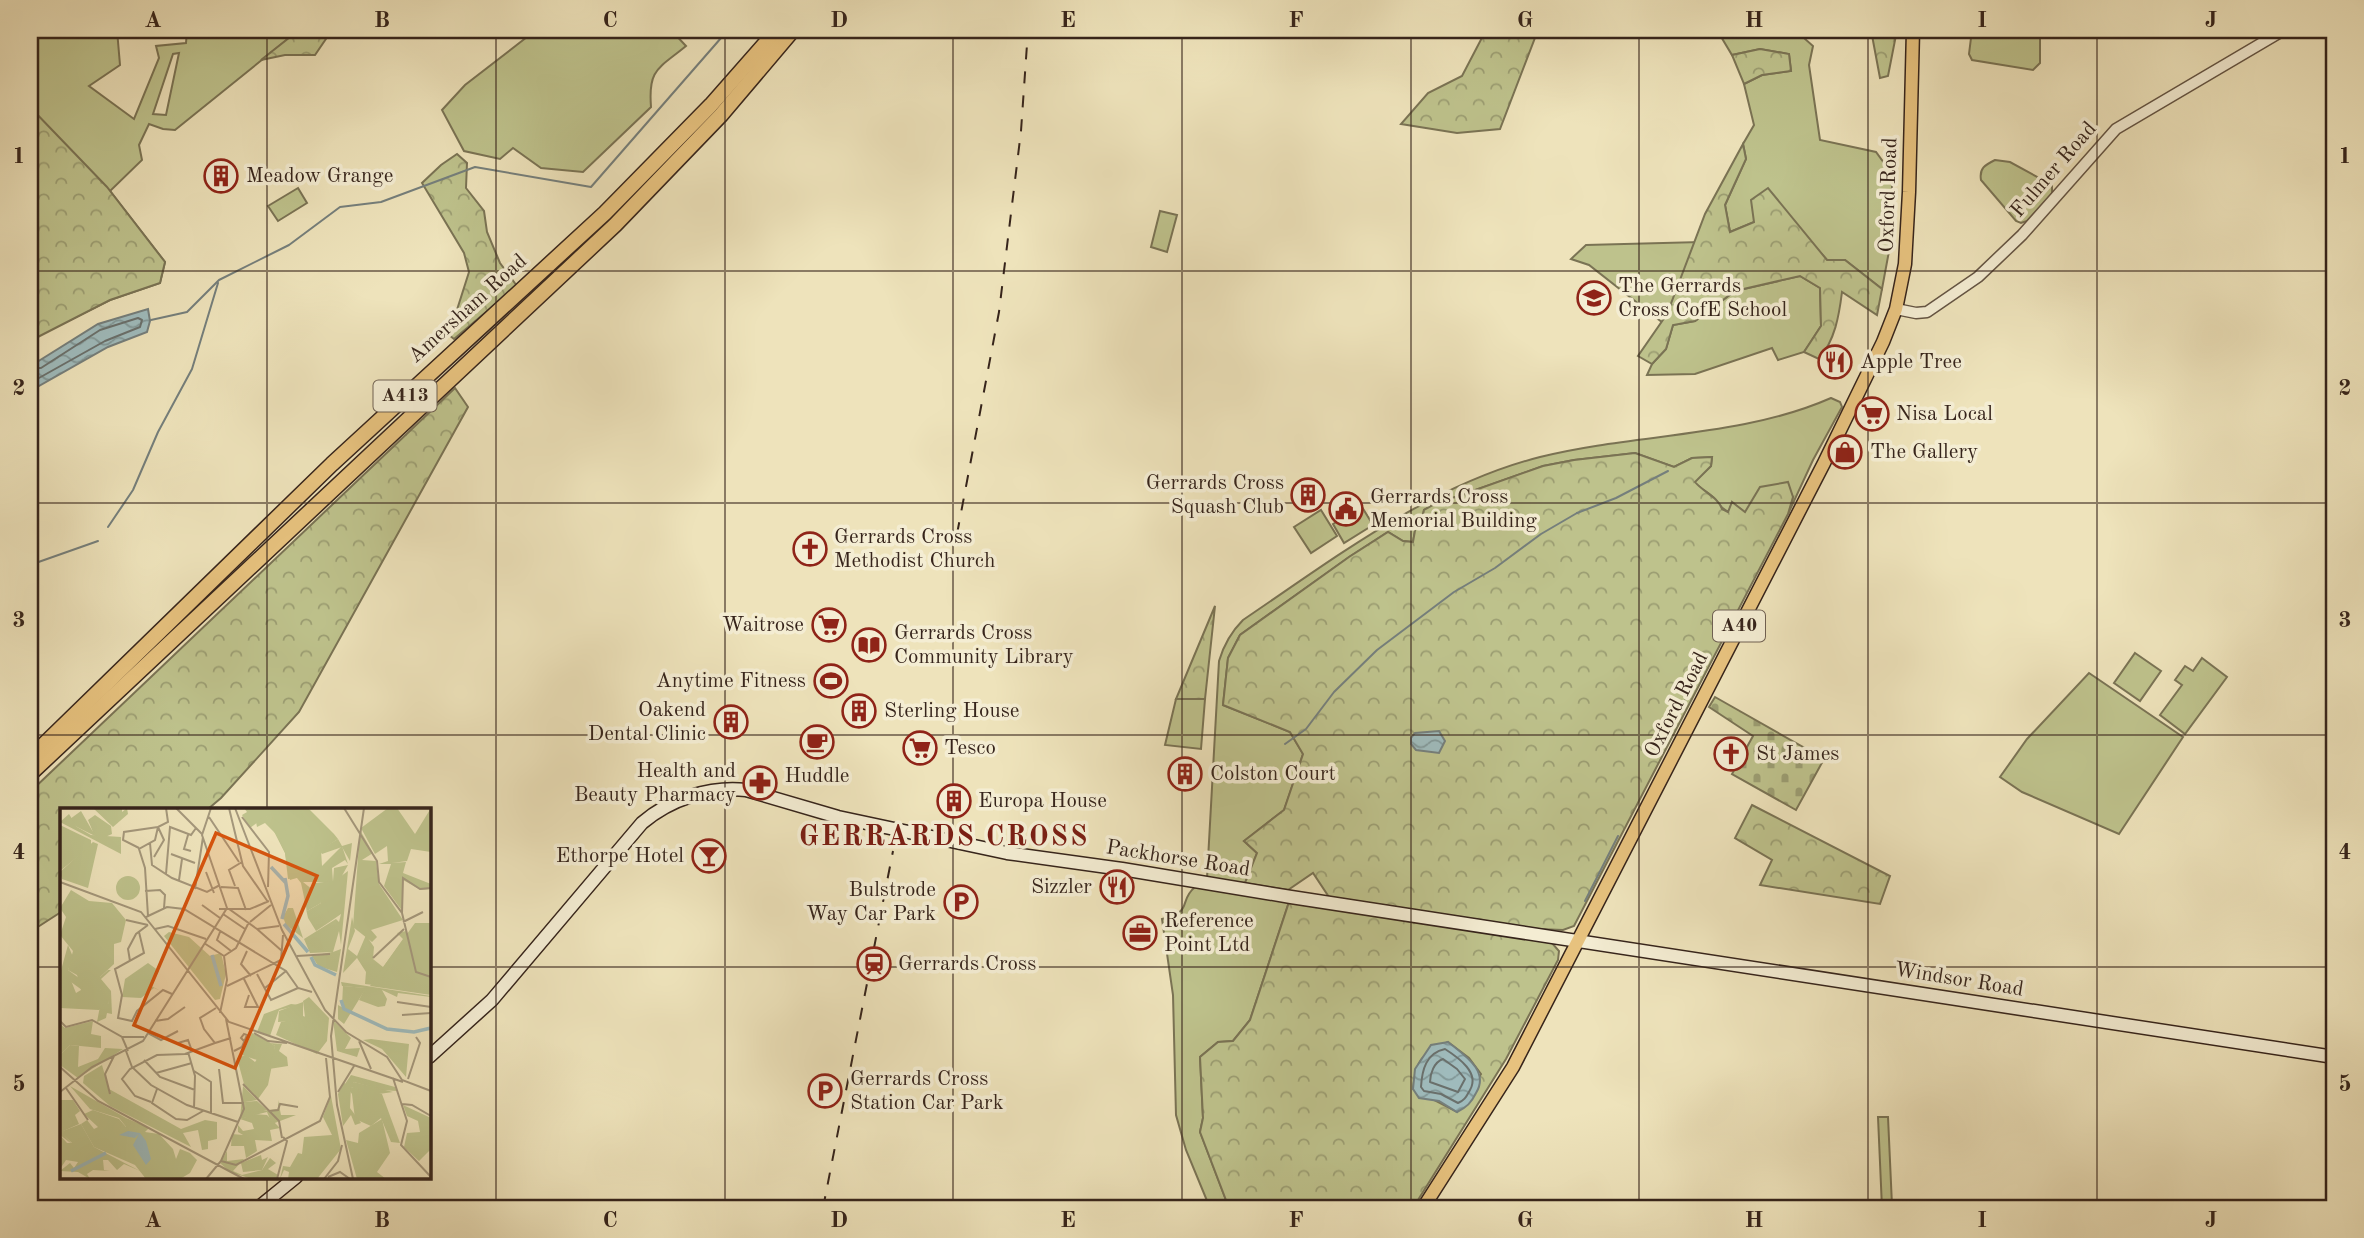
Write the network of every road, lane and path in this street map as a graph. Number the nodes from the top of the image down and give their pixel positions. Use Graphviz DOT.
graph roads {
  1 [pos="777,30"];
  2 [pos="793,30"];
  3 [pos="1913,30"];
  4 [pos="2284,30"];
  5 [pos="1896,309"];
  6 [pos="30,758"];
  7 [pos="30,774"];
  8 [pos="1577,940"];
  9 [pos="430,1056"];
  10 [pos="2334,1057"];
  11 [pos="295,1178"];
  12 [pos="258,1208"];
  13 [pos="1423,1208"];
  1 -- 6 [label="highway, Amersham Road / A413"];
  2 -- 7 [label="highway, A413"];
  3 -- 5 [label="main road, Oxford Road / A40"];
  4 -- 5 [label="street, Fulmer Road"];
  5 -- 8 [label="main road, Oxford Road / A40"];
  8 -- 9 [label="main road, Packhorse Road"];
  8 -- 10 [label="main road, Windsor Road"];
  8 -- 13 [label="main road, Oxford Road / A40"];
  11 -- 12 [label="main road"];
}
